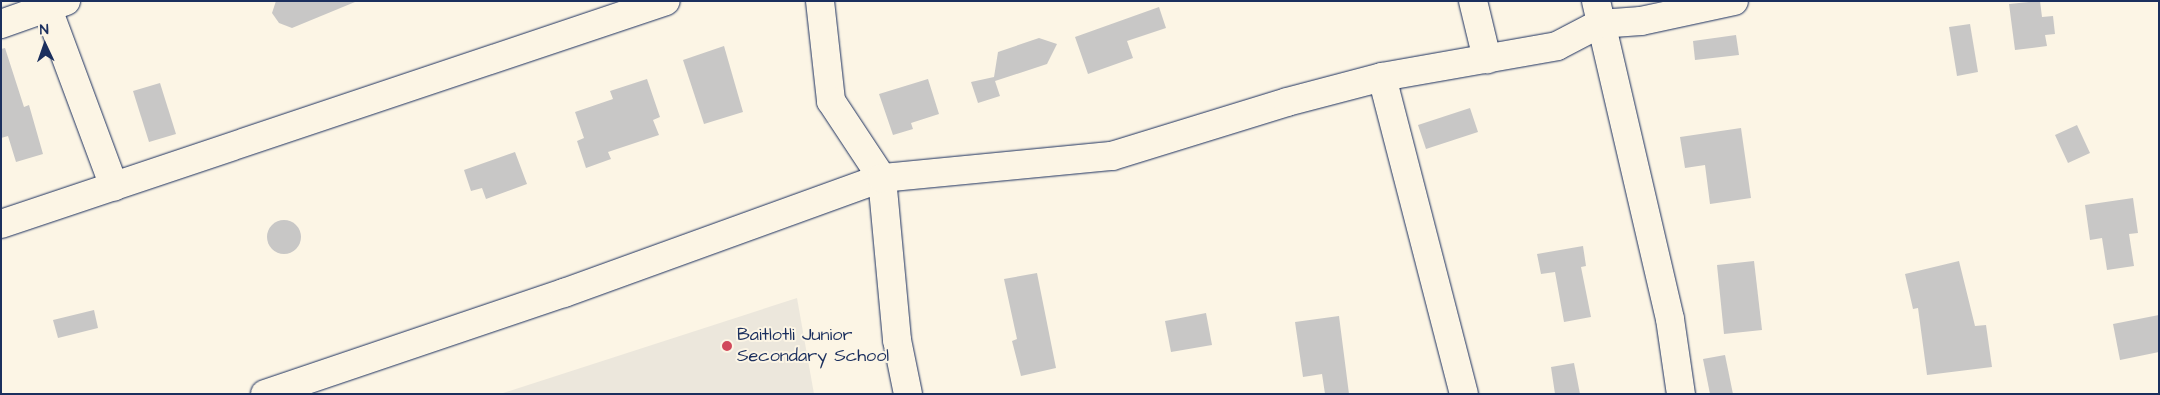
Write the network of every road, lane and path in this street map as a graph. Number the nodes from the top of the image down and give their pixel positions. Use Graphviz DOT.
graph roads {
  1 [pos="666,1"];
  2 [pos="820,1"];
  3 [pos="1473,1"];
  4 [pos="1734,1"];
  5 [pos="52,3"];
  6 [pos="1598,13"];
  7 [pos="1,24"];
  8 [pos="1487,59"];
  9 [pos="1382,77"];
  10 [pos="882,178"];
  11 [pos="114,187"];
  12 [pos="1,224"];
  13 [pos="265,394"];
  14 [pos="908,394"];
  15 [pos="1464,394"];
  16 [pos="1681,394"];
  1 -- 11 [label="street"];
  2 -- 10 [label="street"];
  3 -- 8 [label="street"];
  4 -- 6 [label="street"];
  5 -- 7 [label="street"];
  5 -- 11 [label="street"];
  6 -- 8 [label="street"];
  6 -- 16 [label="street"];
  8 -- 9 [label="street"];
  9 -- 10 [label="street"];
  9 -- 15 [label="street"];
  10 -- 13 [label="street"];
  10 -- 14 [label="street"];
  11 -- 12 [label="street"];
}
